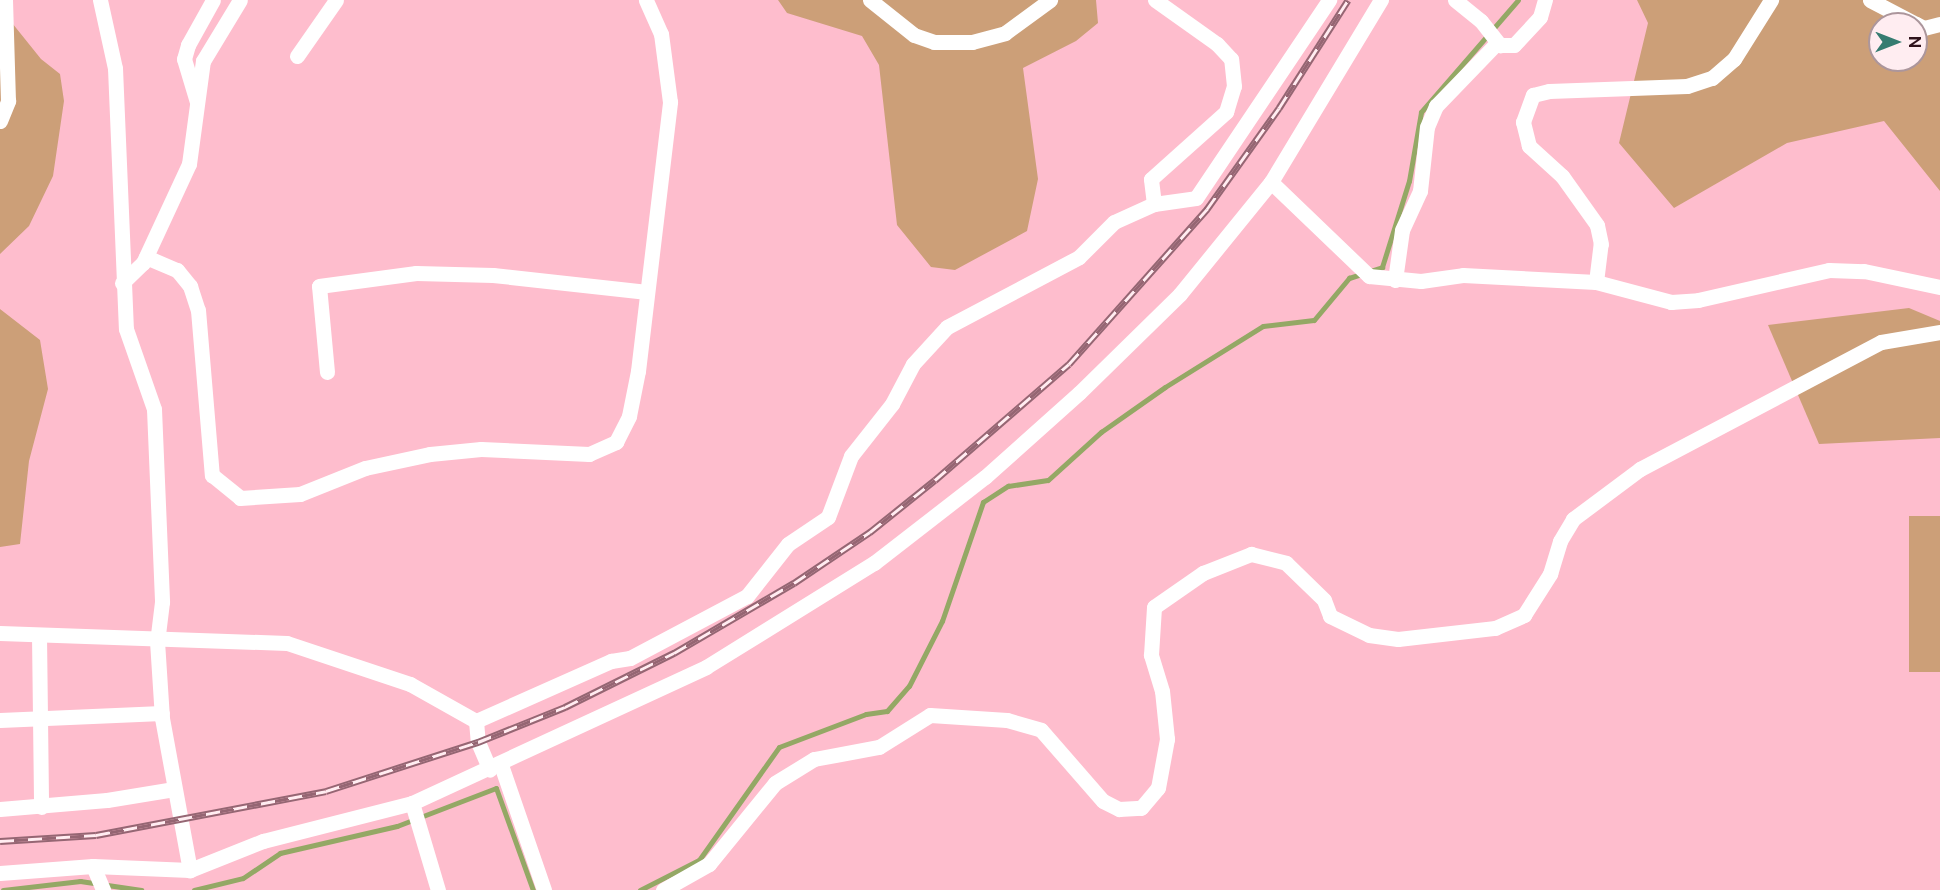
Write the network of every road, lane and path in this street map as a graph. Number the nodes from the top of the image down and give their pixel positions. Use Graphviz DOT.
graph roads {
  1 [pos="5,0"];
  2 [pos="100,0"];
  3 [pos="213,0"];
  4 [pos="240,0"];
  5 [pos="336,0"];
  6 [pos="646,0"];
  7 [pos="870,0"];
  8 [pos="1050,0"];
  9 [pos="1155,0"];
  10 [pos="1329,0"];
  11 [pos="1381,0"];
  12 [pos="1455,0"];
  13 [pos="1545,0"];
  14 [pos="1771,0"];
  15 [pos="1870,0"];
  16 [pos="1893,12"];
  17 [pos="1500,45"];
  18 [pos="297,56"];
  19 [pos="198,105"];
  20 [pos="0,121"];
  21 [pos="1271,182"];
  22 [pos="1154,204"];
  23 [pos="146,256"];
  24 [pos="1395,280"];
  25 [pos="1596,282"];
  26 [pos="122,283"];
  27 [pos="1940,286"];
  28 [pos="647,292"];
  29 [pos="1940,333"];
  30 [pos="327,372"];
  31 [pos="0,633"];
  32 [pos="39,636"];
  33 [pos="157,641"];
  34 [pos="162,713"];
  35 [pos="40,719"];
  36 [pos="0,720"];
  37 [pos="476,721"];
  38 [pos="495,768"];
  39 [pos="174,789"];
  40 [pos="412,803"];
  41 [pos="42,807"];
  42 [pos="0,809"];
  43 [pos="93,866"];
  44 [pos="190,870"];
  45 [pos="0,873"];
  46 [pos="103,890"];
  47 [pos="438,890"];
  48 [pos="543,890"];
  49 [pos="663,890"];
  1 -- 20 [label="street"];
  2 -- 26 [label="street"];
  3 -- 19 [label="street"];
  4 -- 19 [label="street"];
  5 -- 18 [label="street"];
  6 -- 28 [label="street"];
  7 -- 8 [label="street"];
  9 -- 22 [label="street"];
  10 -- 22 [label="street"];
  11 -- 21 [label="street"];
  12 -- 17 [label="street"];
  13 -- 17 [label="street"];
  14 -- 25 [label="street"];
  15 -- 16 [label="street"];
  17 -- 24 [label="street"];
  19 -- 23 [label="street"];
  21 -- 24 [label="street"];
  21 -- 38 [label="street"];
  22 -- 37 [label="street"];
  23 -- 26 [label="street"];
  23 -- 28 [label="street"];
  24 -- 25 [label="street"];
  25 -- 27 [label="street"];
  26 -- 33 [label="street"];
  28 -- 30 [label="street"];
  29 -- 49 [label="street"];
  31 -- 32 [label="street"];
  32 -- 33 [label="street"];
  32 -- 35 [label="street"];
  33 -- 34 [label="street"];
  33 -- 37 [label="street"];
  34 -- 35 [label="street"];
  34 -- 39 [label="street"];
  35 -- 36 [label="street"];
  35 -- 41 [label="street"];
  37 -- 38 [label="street"];
  38 -- 40 [label="street"];
  38 -- 48 [label="street"];
  39 -- 41 [label="street"];
  39 -- 44 [label="street"];
  40 -- 44 [label="street"];
  40 -- 47 [label="street"];
  41 -- 42 [label="street"];
  43 -- 44 [label="street"];
  43 -- 45 [label="street"];
  43 -- 46 [label="street"];
}
